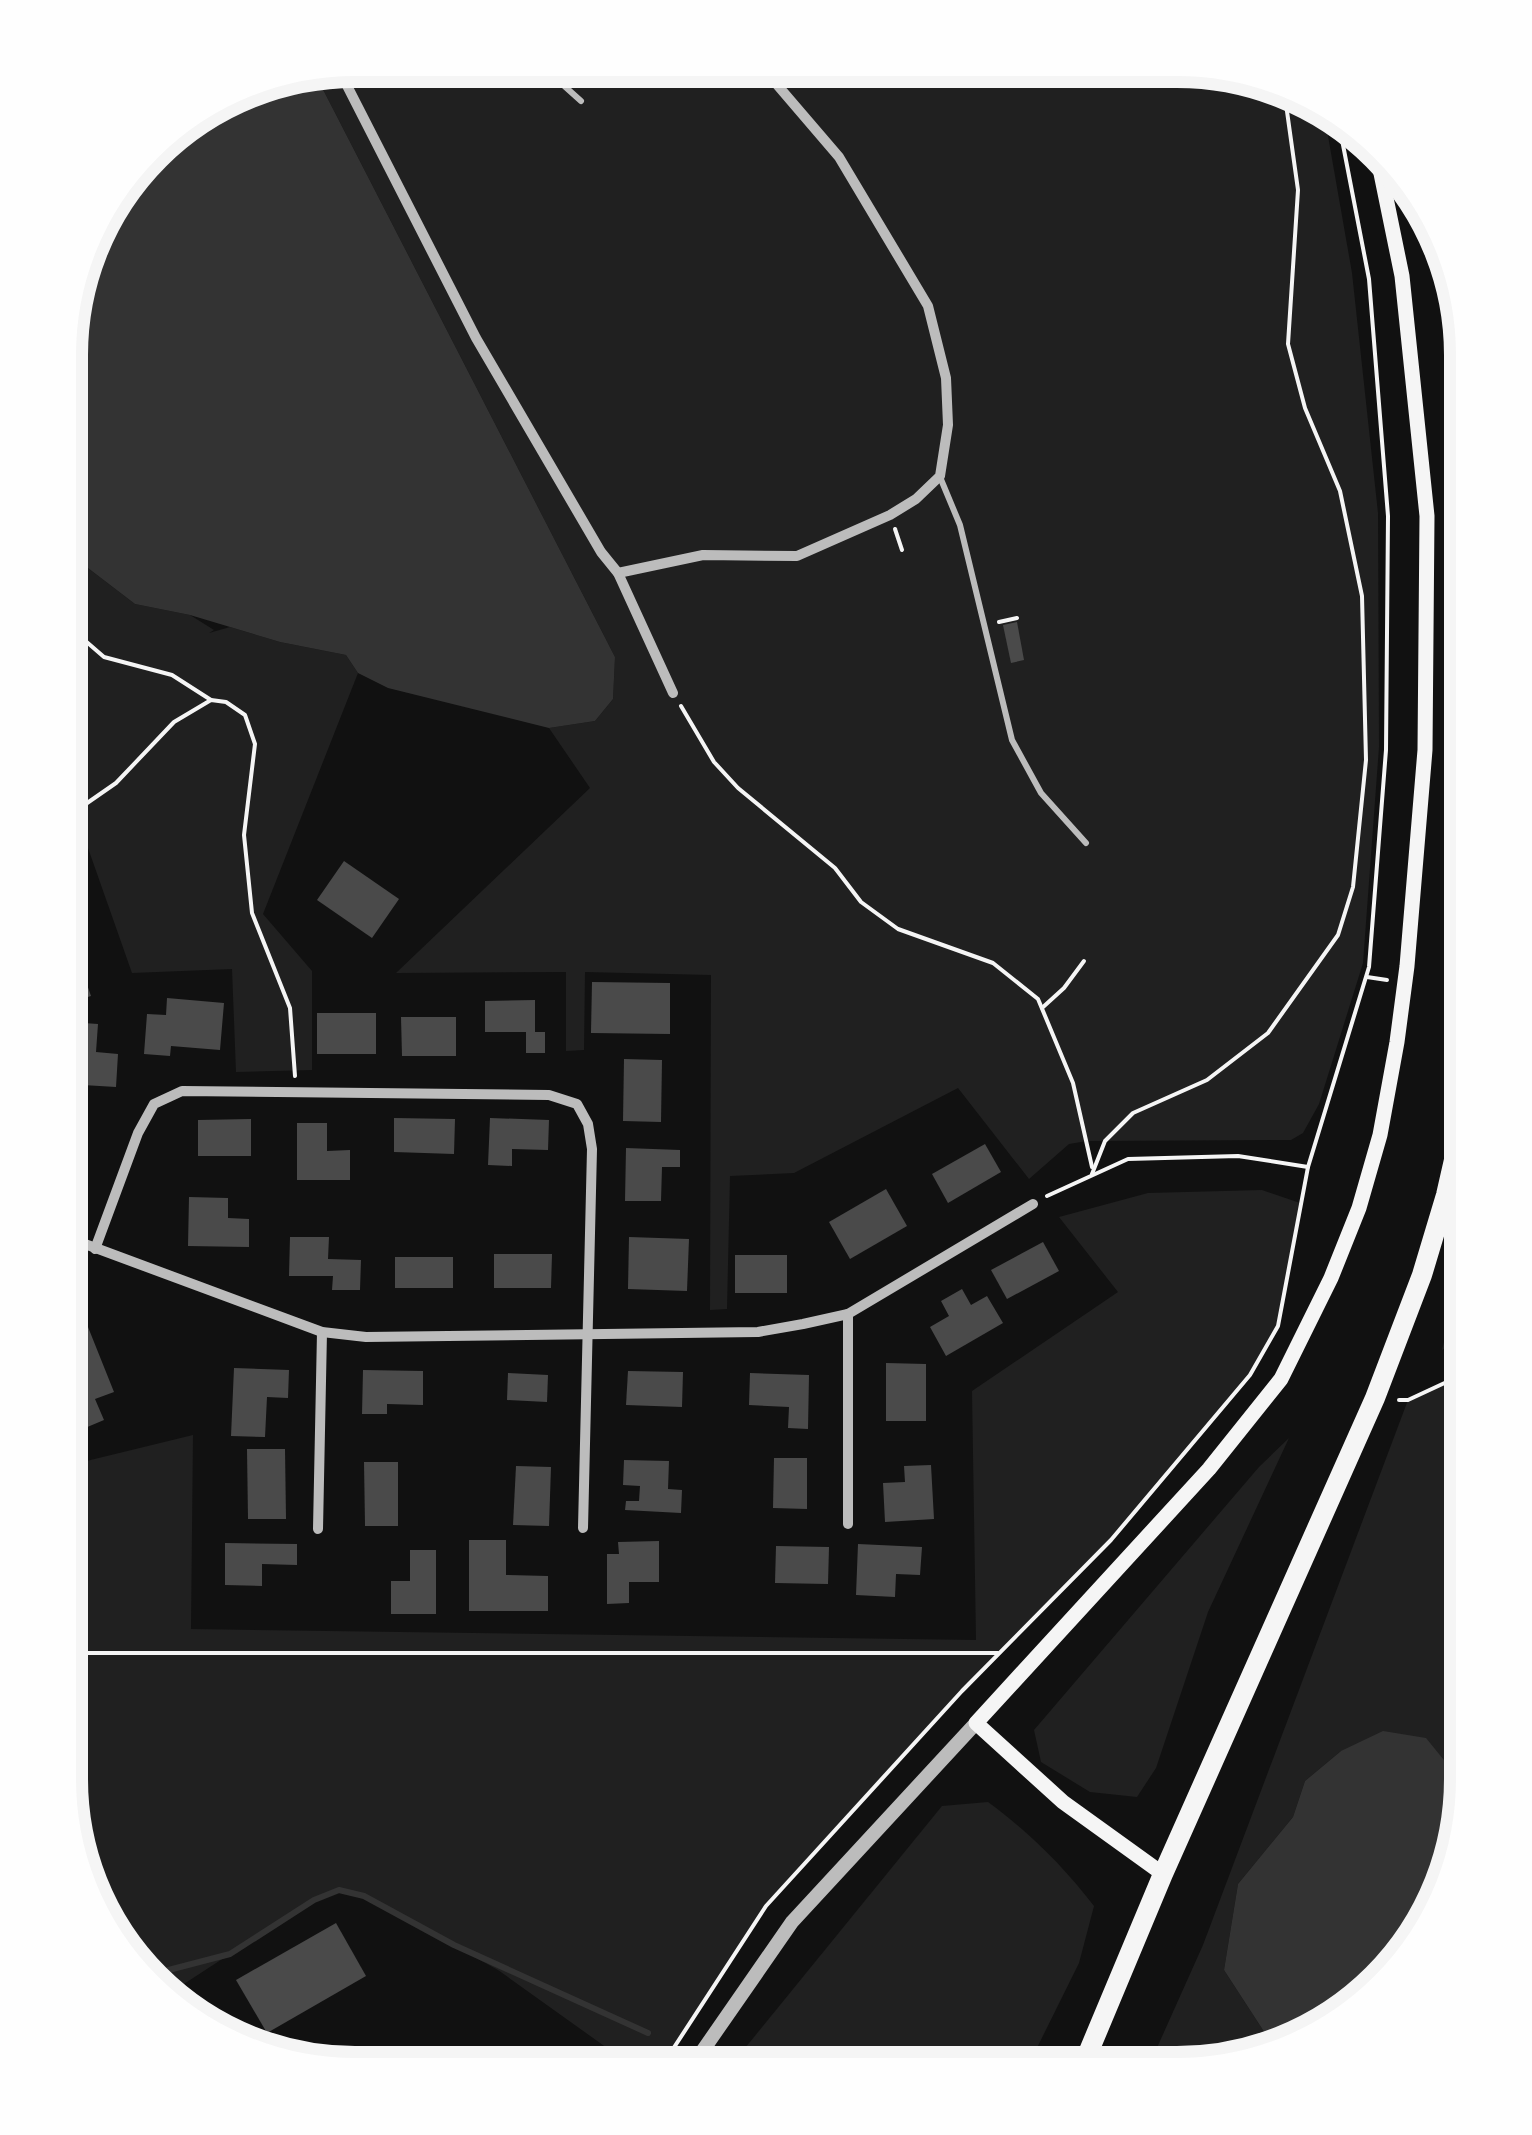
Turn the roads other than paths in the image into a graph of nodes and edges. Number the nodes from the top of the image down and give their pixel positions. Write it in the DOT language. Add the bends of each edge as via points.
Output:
graph roads {
  1 [pos="563,83"];
  2 [pos="776,83"];
  3 [pos="346,84"];
  4 [pos="581,100"];
  5 [pos="1381,175"];
  6 [pos="940,476"];
  7 [pos="618,573"];
  8 [pos="674,693"];
  9 [pos="1086,843"];
  10 [pos="1449,1181"];
  11 [pos="1033,1204"];
  12 [pos="83,1244"];
  13 [pos="95,1249"];
  14 [pos="848,1314"];
  15 [pos="322,1332"];
  16 [pos="589,1333"];
  17 [pos="848,1524"];
  18 [pos="583,1528"];
  19 [pos="318,1529"];
  20 [pos="976,1723"];
  21 [pos="1163,1874"];
  22 [pos="701,2052"];
  23 [pos="1089,2052"];
  1 -- 4 [label="lane"];
  2 -- 6 [label="street" via="839,157 928,306 946,378"];
  3 -- 7 [label="street" via="476,338"];
  5 -- 20 [label="main road" via="1402,276 1427,516 1425,750 1405,982 1380,1136 1331,1278 1281,1379"];
  6 -- 7 [label="street" via="890,516 797,556 703,555"];
  6 -- 9 [label="lane" via="960,525 1012,740 1041,793"];
  7 -- 8 [label="street"];
  10 -- 21 [label="highway" via="1375,1398"];
  11 -- 14 [label="street"];
  12 -- 13 [label="street"];
  13 -- 15 [label="street"];
  13 -- 16 [label="street" via="138,1133 154,1104 182,1091 549,1095 577,1104 588,1124"];
  14 -- 16 [label="street" via="758,1332"];
  14 -- 17 [label="street"];
  15 -- 16 [label="street"];
  15 -- 19 [label="street"];
  16 -- 18 [label="street"];
  20 -- 21 [label="main road" via="1064,1802"];
  20 -- 22 [label="street" via="792,1922"];
  21 -- 23 [label="highway"];
}
